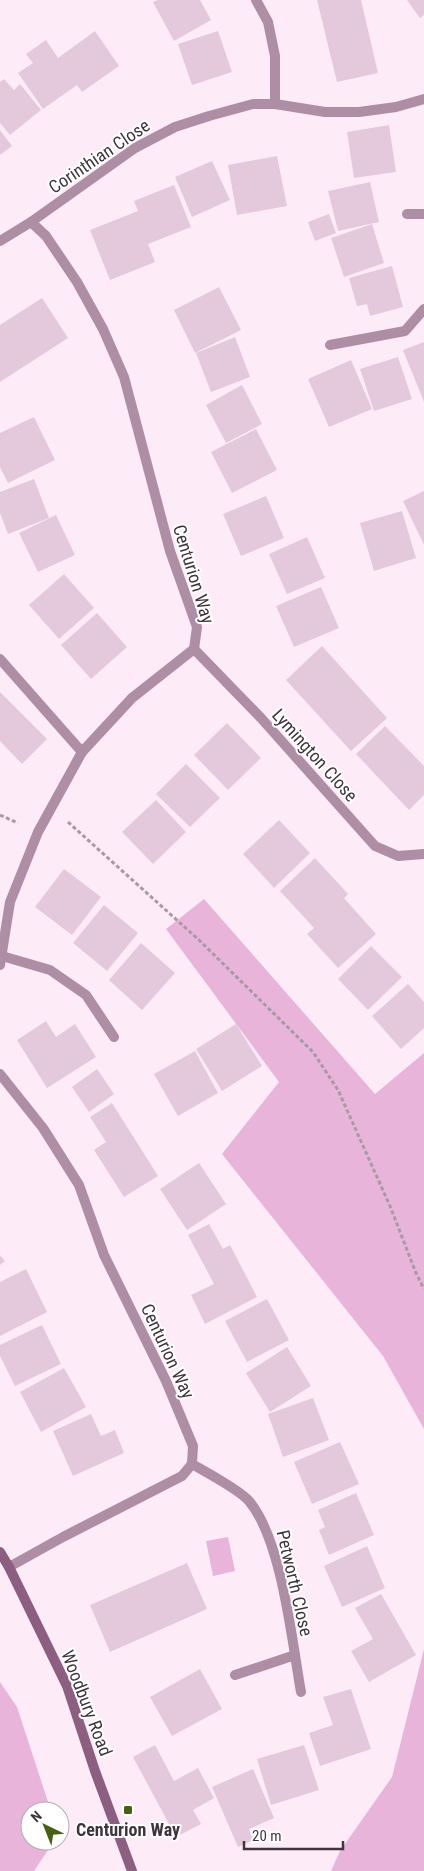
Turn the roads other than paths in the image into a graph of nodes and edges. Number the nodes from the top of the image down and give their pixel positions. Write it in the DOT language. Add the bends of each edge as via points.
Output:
graph roads {
  1 [pos="256,0"];
  2 [pos="424,99"];
  3 [pos="275,104"];
  4 [pos="407,214"];
  5 [pos="424,214"];
  6 [pos="31,222"];
  7 [pos="0,241"];
  8 [pos="424,309"];
  9 [pos="330,345"];
  10 [pos="194,649"];
  11 [pos="0,659"];
  12 [pos="82,752"];
  13 [pos="424,854"];
  14 [pos="1,960"];
  15 [pos="114,1037"];
  16 [pos="0,1074"];
  17 [pos="192,1464"];
  18 [pos="0,1552"];
  19 [pos="9,1567"];
  20 [pos="294,1655"];
  21 [pos="235,1675"];
  22 [pos="301,1692"];
  23 [pos="132,1871"];
  1 -- 3 [label="street" via="268,22 275,56"];
  2 -- 3 [label="street, Corinthian Close" via="359,112 325,112"];
  3 -- 6 [label="street, Corinthian Close" via="254,104 175,127 135,148"];
  4 -- 5 [label="street"];
  6 -- 7 [label="street"];
  6 -- 10 [label="street, Centurion Way" via="46,236 77,282 124,377 170,551 197,626"];
  8 -- 9 [label="street" via="405,331"];
  10 -- 12 [label="street, Centurion Way" via="132,698"];
  10 -- 13 [label="street, Lymington Close" via="261,718 375,846 398,856"];
  11 -- 12 [label="street"];
  12 -- 14 [label="street, Centurion Way" via="38,832 10,902"];
  14 -- 15 [label="street" via="50,970 86,995"];
  16 -- 17 [label="street, Centurion Way" via="43,1128 79,1185 104,1255 166,1381 193,1446"];
  17 -- 19 [label="street" via="182,1476"];
  17 -- 20 [label="street, Petworth Close" via="249,1500 266,1527 281,1582"];
  18 -- 19 [label="street, Woodbury Road"];
  19 -- 23 [label="street, Woodbury Road" via="67,1686"];
  20 -- 21 [label="street, Petworth Close"];
  20 -- 22 [label="street, Petworth Close"];
}
